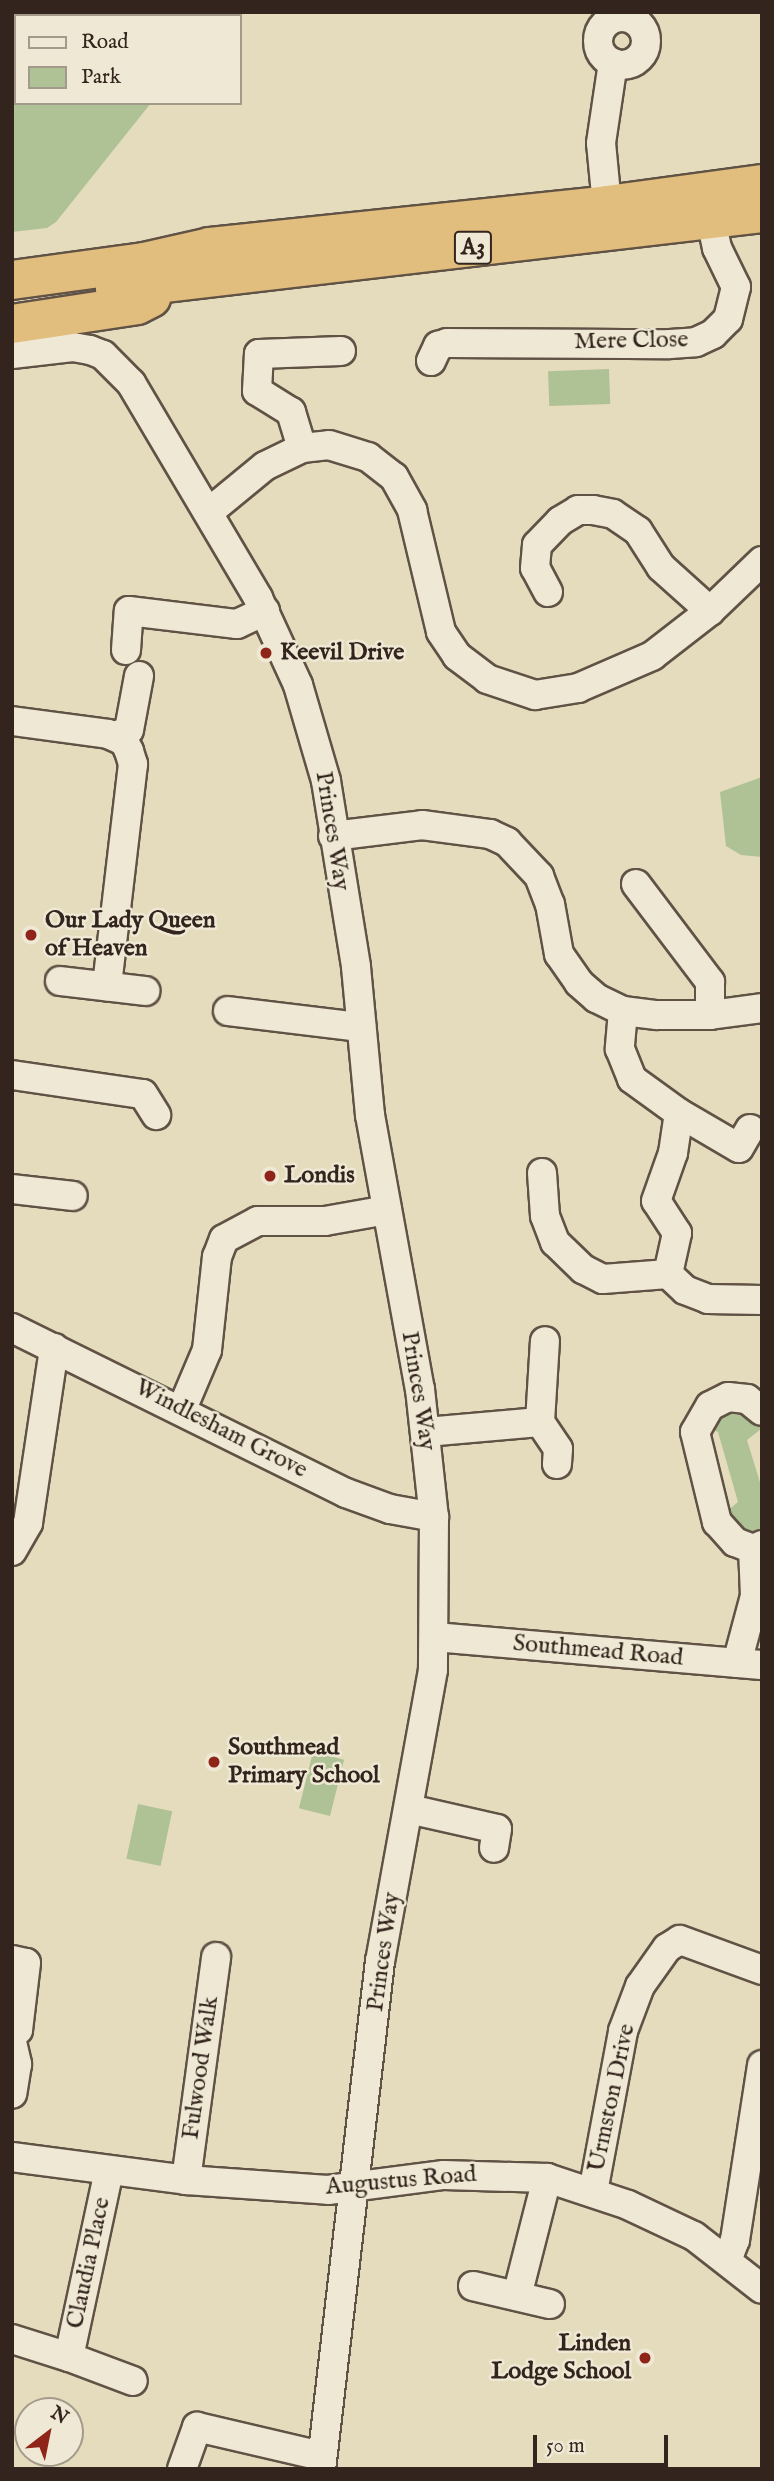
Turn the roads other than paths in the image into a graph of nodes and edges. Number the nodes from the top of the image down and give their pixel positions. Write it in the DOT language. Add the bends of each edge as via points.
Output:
graph roads {
  1 [pos="613,64"];
  2 [pos="762,184"];
  3 [pos="607,205"];
  4 [pos="762,213"];
  5 [pos="711,220"];
  6 [pos="210,247"];
  7 [pos="12,257"];
  8 [pos="12,280"];
  9 [pos="185,282"];
  10 [pos="12,302"];
  11 [pos="12,324"];
  12 [pos="341,351"];
  13 [pos="12,354"];
  14 [pos="431,360"];
  15 [pos="302,449"];
  16 [pos="209,512"];
  17 [pos="762,561"];
  18 [pos="548,592"];
  19 [pos="265,611"];
  20 [pos="710,611"];
  21 [pos="126,650"];
  22 [pos="138,676"];
  23 [pos="12,721"];
  24 [pos="116,736"];
  25 [pos="333,836"];
  26 [pos="636,884"];
  27 [pos="60,981"];
  28 [pos="107,986"];
  29 [pos="145,990"];
  30 [pos="762,1008"];
  31 [pos="228,1011"];
  32 [pos="623,1011"];
  33 [pos="710,1015"];
  34 [pos="361,1027"];
  35 [pos="12,1075"];
  36 [pos="679,1113"];
  37 [pos="156,1115"];
  38 [pos="750,1129"];
  39 [pos="542,1173"];
  40 [pos="12,1189"];
  41 [pos="74,1196"];
  42 [pos="387,1210"];
  43 [pos="668,1274"];
  44 [pos="762,1300"];
  45 [pos="12,1328"];
  46 [pos="545,1341"];
  47 [pos="54,1348"];
  48 [pos="182,1409"];
  49 [pos="762,1411"];
  50 [pos="540,1422"];
  51 [pos="426,1432"];
  52 [pos="557,1464"];
  53 [pos="434,1517"];
  54 [pos="757,1547"];
  55 [pos="12,1551"];
  56 [pos="434,1637"];
  57 [pos="749,1664"];
  58 [pos="409,1809"];
  59 [pos="494,1848"];
  60 [pos="216,1957"];
  61 [pos="12,1960"];
  62 [pos="762,1970"];
  63 [pos="12,2035"];
  64 [pos="12,2042"];
  65 [pos="762,2065"];
  66 [pos="12,2094"];
  67 [pos="12,2157"];
  68 [pos="109,2170"];
  69 [pos="547,2178"];
  70 [pos="186,2179"];
  71 [pos="353,2188"];
  72 [pos="593,2192"];
  73 [pos="728,2258"];
  74 [pos="473,2286"];
  75 [pos="762,2289"];
  76 [pos="517,2296"];
  77 [pos="550,2304"];
  78 [pos="12,2339"];
  79 [pos="69,2357"];
  80 [pos="133,2381"];
  81 [pos="322,2462"];
  82 [pos="182,2469"];
  1 -- 3 [label="street" via="601,143"];
  2 -- 3 [label="highway, A3"];
  3 -- 6 [label="highway, A3"];
  4 -- 5 [label="highway, A3"];
  5 -- 9 [label="highway, A3"];
  5 -- 14 [label="street, Mere Close" via="717,248 736,287 727,318 713,334 696,342 670,344 447,343 439,346"];
  6 -- 7 [label="highway, A3" via="168,241"];
  6 -- 8 [label="highway, A3" via="144,262"];
  9 -- 10 [label="highway, A3"];
  9 -- 11 [label="highway, A3" via="137,304"];
  12 -- 15 [label="street" via="259,354 257,391 291,412"];
  13 -- 16 [label="street, Princes Way" via="73,347 103,355 131,383"];
  15 -- 16 [label="street" via="265,466"];
  15 -- 20 [label="street" via="329,445 368,457 394,477 412,510 441,632 457,656 498,683 535,695 578,688 652,656"];
  16 -- 19 [label="street, Princes Way"];
  17 -- 20 [label="street"];
  18 -- 20 [label="street" via="535,568 537,545 559,521 578,510 593,510 613,514 638,531 661,567"];
  19 -- 21 [label="street" via="237,624 129,611"];
  19 -- 25 [label="street, Princes Way" via="312,726"];
  22 -- 24 [label="street" via="129,730"];
  23 -- 24 [label="street"];
  24 -- 28 [label="street" via="124,741 133,764"];
  25 -- 32 [label="street" via="422,825 467,829 507,842 539,876 550,904 559,954 579,983"];
  25 -- 34 [label="street, Princes Way"];
  26 -- 33 [label="street" via="710,982"];
  27 -- 28 [label="street"];
  28 -- 29 [label="street"];
  30 -- 33 [label="street"];
  31 -- 34 [label="street"];
  32 -- 33 [label="street"];
  32 -- 36 [label="street" via="622,1064 632,1079"];
  34 -- 42 [label="street, Princes Way"];
  35 -- 37 [label="street" via="144,1094"];
  36 -- 38 [label="street" via="739,1148"];
  36 -- 43 [label="street" via="673,1153 656,1201 677,1233"];
  39 -- 43 [label="street" via="545,1216 565,1256 603,1279"];
  40 -- 41 [label="street"];
  42 -- 48 [label="street" via="326,1221 258,1221 224,1239 216,1257 207,1350"];
  42 -- 51 [label="street, Princes Way"];
  43 -- 44 [label="street" via="685,1290 708,1299"];
  45 -- 47 [label="street, Windlesham Grove"];
  46 -- 50 [label="street"];
  47 -- 48 [label="street, Windlesham Grove"];
  47 -- 55 [label="street" via="28,1523"];
  48 -- 53 [label="street, Windlesham Grove" via="346,1493 390,1509"];
  49 -- 54 [label="street" via="747,1399 728,1397 710,1406 695,1432 717,1522 735,1542"];
  50 -- 51 [label="street"];
  50 -- 52 [label="street" via="558,1449"];
  51 -- 53 [label="street, Princes Way"];
  53 -- 56 [label="street, Princes Way"];
  54 -- 57 [label="street"];
  56 -- 57 [label="street, Southmead Road"];
  56 -- 58 [label="street, Princes Way" via="431,1682"];
  58 -- 59 [label="street" via="496,1829"];
  58 -- 71 [label="street, Princes Way" via="386,1922"];
  60 -- 70 [label="street, Fulwood Walk"];
  61 -- 63 [label="street" via="26,1963 18,2030"];
  62 -- 72 [label="street, Urmston Drive" via="680,1940 667,1948 640,1986 623,2031"];
  64 -- 66 [label="street" via="18,2064"];
  65 -- 73 [label="street" via="735,2240"];
  67 -- 68 [label="street, Augustus Road"];
  68 -- 70 [label="street, Augustus Road"];
  68 -- 79 [label="street, Claudia Place"];
  69 -- 71 [label="street, Augustus Road" via="444,2175"];
  69 -- 72 [label="street, Augustus Road"];
  69 -- 76 [label="street"];
  70 -- 71 [label="street, Augustus Road"];
  71 -- 81 [label="street, Princes Way"];
  72 -- 73 [label="street, Augustus Road" via="662,2220"];
  73 -- 75 [label="street, Augustus Road"];
  74 -- 76 [label="street"];
  76 -- 77 [label="street"];
  78 -- 79 [label="street, Claudia Place"];
  79 -- 80 [label="street, Claudia Place"];
  81 -- 82 [label="street" via="197,2427"];
}
